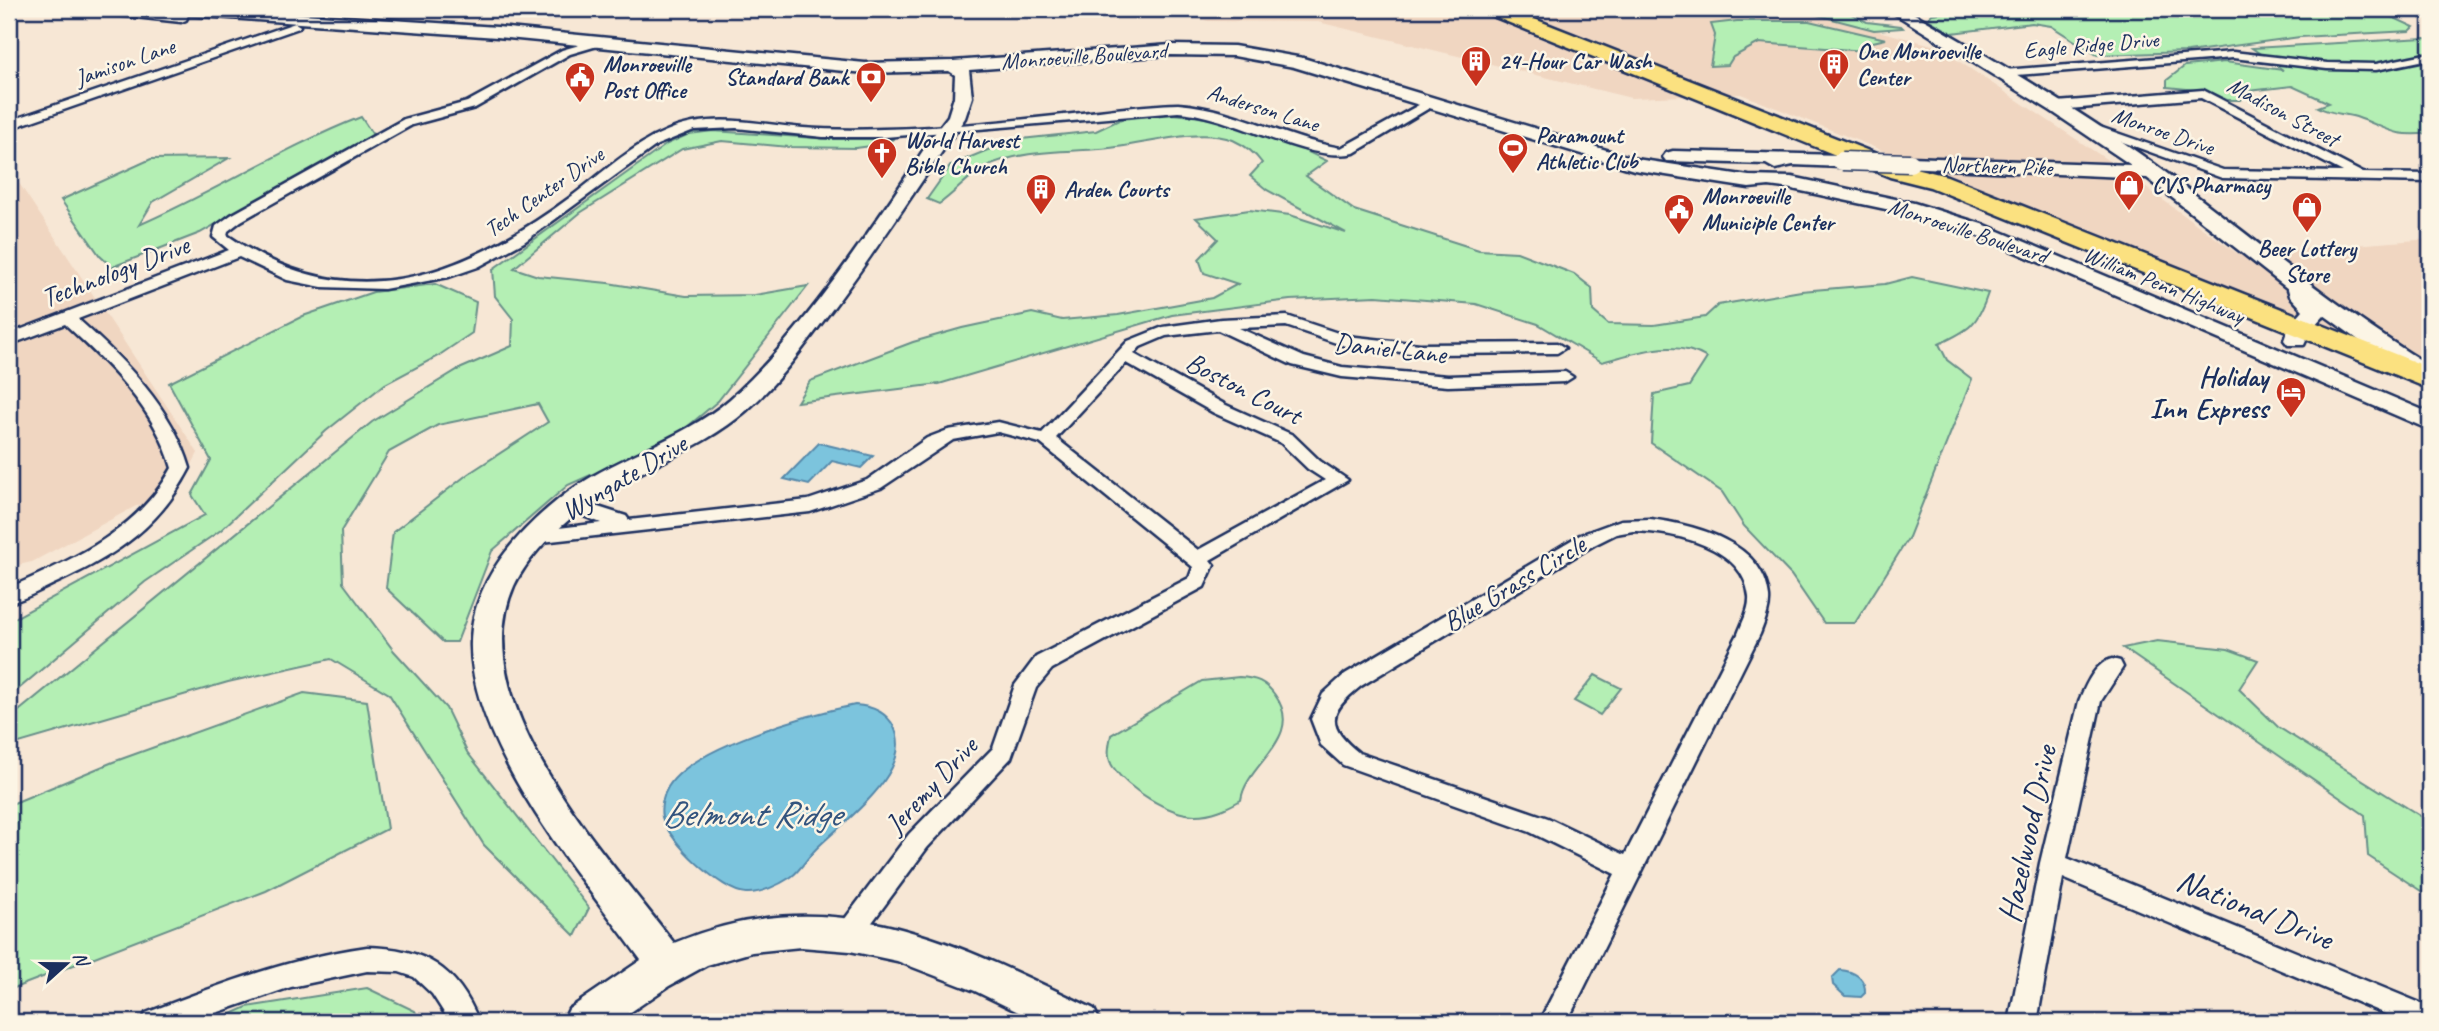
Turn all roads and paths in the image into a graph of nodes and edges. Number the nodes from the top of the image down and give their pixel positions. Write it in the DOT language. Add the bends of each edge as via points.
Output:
graph roads {
  1 [pos="107,9"];
  2 [pos="162,9"];
  3 [pos="335,9"];
  4 [pos="1492,9"];
  5 [pos="1902,9"];
  6 [pos="303,23"];
  7 [pos="543,38"];
  8 [pos="600,42"];
  9 [pos="2430,56"];
  10 [pos="2004,73"];
  11 [pos="518,79"];
  12 [pos="948,80"];
  13 [pos="1430,104"];
  14 [pos="2057,106"];
  15 [pos="9,125"];
  16 [pos="2089,128"];
  17 [pos="946,130"];
  18 [pos="1612,156"];
  19 [pos="1637,157"];
  20 [pos="1793,159"];
  21 [pos="1842,162"];
  22 [pos="1905,167"];
  23 [pos="2152,172"];
  24 [pos="2362,177"];
  25 [pos="2430,178"];
  26 [pos="1769,180"];
  27 [pos="241,251"];
  28 [pos="2273,267"];
  29 [pos="67,318"];
  30 [pos="1220,324"];
  31 [pos="2312,327"];
  32 [pos="9,340"];
  33 [pos="1557,348"];
  34 [pos="1124,355"];
  35 [pos="1565,377"];
  36 [pos="2430,377"];
  37 [pos="2430,396"];
  38 [pos="2430,422"];
  39 [pos="1046,439"];
  40 [pos="570,504"];
  41 [pos="644,523"];
  42 [pos="533,537"];
  43 [pos="1198,558"];
  44 [pos="9,596"];
  45 [pos="2112,667"];
  46 [pos="2053,863"];
  47 [pos="1630,869"];
  48 [pos="850,932"];
  49 [pos="669,967"];
  50 [pos="2430,1020"];
  51 [pos="156,1022"];
  52 [pos="466,1022"];
  53 [pos="583,1022"];
  54 [pos="1080,1022"];
  55 [pos="1553,1022"];
  56 [pos="2022,1022"];
  1 -- 6 [label="main road, Monroeville Boulevard"];
  2 -- 6 [label="main road, Monroeville Boulevard"];
  3 -- 6 [label="main road"];
  4 -- 22 [label="highway, William Penn Highway"];
  5 -- 10 [label="main road"];
  6 -- 7 [label="main road, Monroeville Boulevard" via="485,38"];
  6 -- 15 [label="street, Jamison Lane"];
  7 -- 8 [label="main road, Monroeville Boulevard"];
  7 -- 11 [label="street, Tech Center Drive" via="556,43 558,49"];
  8 -- 11 [label="street, Tech Center Drive" via="566,52"];
  8 -- 12 [label="main road, Monroeville Boulevard"];
  9 -- 10 [label="street, Eagle Ridge Drive" via="2368,68 2233,55"];
  10 -- 14 [label="main road"];
  11 -- 27 [label="street, Tech Center Drive" via="471,105 408,122 236,218 221,229 220,237"];
  12 -- 13 [label="main road, Monroeville Boulevard" via="1171,50 1234,51 1297,62"];
  12 -- 17 [label="main road" via="942,116"];
  12 -- 17 [label="main road, Wyngate Drive" via="963,73 963,106"];
  13 -- 17 [label="street, Anderson Lane" via="1340,152 1236,118 1192,109 1162,108"];
  13 -- 18 [label="main road, Monroeville Boulevard"];
  14 -- 16 [label="main road"];
  14 -- 24 [label="street, Madison Street" via="2203,94"];
  16 -- 23 [label="main road"];
  16 -- 24 [label="street, Monroe Drive" via="2222,174"];
  17 -- 27 [label="street, Tech Center Drive" via="824,133 720,123 687,127 652,142 499,251 460,268 407,280 356,285 313,281 266,267"];
  17 -- 40 [label="main road, Wyngate Drive" via="853,268 789,351 743,400 698,433"];
  18 -- 19 [label="main road, Monroeville Boulevard"];
  18 -- 26 [label="main road, Monroeville Boulevard" via="1672,171 1749,182"];
  19 -- 20 [label="main road, Northern Pike"];
  19 -- 26 [label="main road, Monroeville Boulevard" via="1755,173"];
  20 -- 21 [label="main road, Northern Pike"];
  20 -- 26 [label="main road" via="1768,169"];
  21 -- 22 [label="main road, Northern Pike, bridge"];
  21 -- 26 [label="main road, Northern Pike" via="1792,166"];
  22 -- 23 [label="main road, Northern Pike"];
  22 -- 31 [label="highway, William Penn Highway"];
  23 -- 28 [label="main road"];
  24 -- 25 [label="street, Monroe Drive"];
  26 -- 38 [label="main road, Monroeville Boulevard" via="1914,209 1978,229"];
  27 -- 29 [label="street, Technology Drive"];
  28 -- 31 [label="main road"];
  28 -- 31 [label="main road" via="2315,307"];
  29 -- 32 [label="street, Technology Drive"];
  29 -- 44 [label="street" via="117,362 167,432 181,468 164,499 141,523 108,546"];
  30 -- 33 [label="street, Daniel Lane" via="1287,321 1345,341 1420,349"];
  30 -- 34 [label="street, Daniel Lane" via="1151,336"];
  30 -- 35 [label="street, Daniel Lane" via="1298,361 1342,372 1448,381"];
  31 -- 36 [label="highway, William Penn Highway"];
  31 -- 37 [label="highway, William Penn Highway"];
  34 -- 39 [label="street, Daniel Lane"];
  34 -- 43 [label="street, Boston Court" via="1211,405 1287,439 1314,465 1339,480"];
  39 -- 41 [label="street" via="998,427 964,431 933,442 874,484 827,501 772,513"];
  39 -- 43 [label="street"];
  40 -- 41 [label="street" via="605,518"];
  40 -- 42 [label="main road, Wyngate Drive"];
  41 -- 42 [label="street"];
  42 -- 49 [label="main road, Wyngate Drive" via="508,569 488,616 492,690 513,746 540,792"];
  43 -- 48 [label="street, Jeremy Drive" via="1204,570 1197,582 1065,650 1037,671 1026,685 1003,751 918,841"];
  45 -- 46 [label="street, Hazelwood Drive" via="2098,682 2090,701"];
  46 -- 50 [label="street, National Drive"];
  46 -- 56 [label="street, Hazelwood Drive"];
  47 -- 47 [label="street, Blue Grass Circle" via="1539,825 1351,759 1332,743 1322,723 1327,700 1353,680 1602,532 1632,525 1663,526 1698,535 1728,550 1756,585 1758,609"];
  47 -- 55 [label="street, Blue Grass Circle"];
  48 -- 49 [label="main road" via="810,929 747,937 699,951"];
  48 -- 54 [label="main road" via="925,951"];
  49 -- 53 [label="main road"];
  51 -- 52 [label="street" via="295,974 370,958 422,967"];
}
